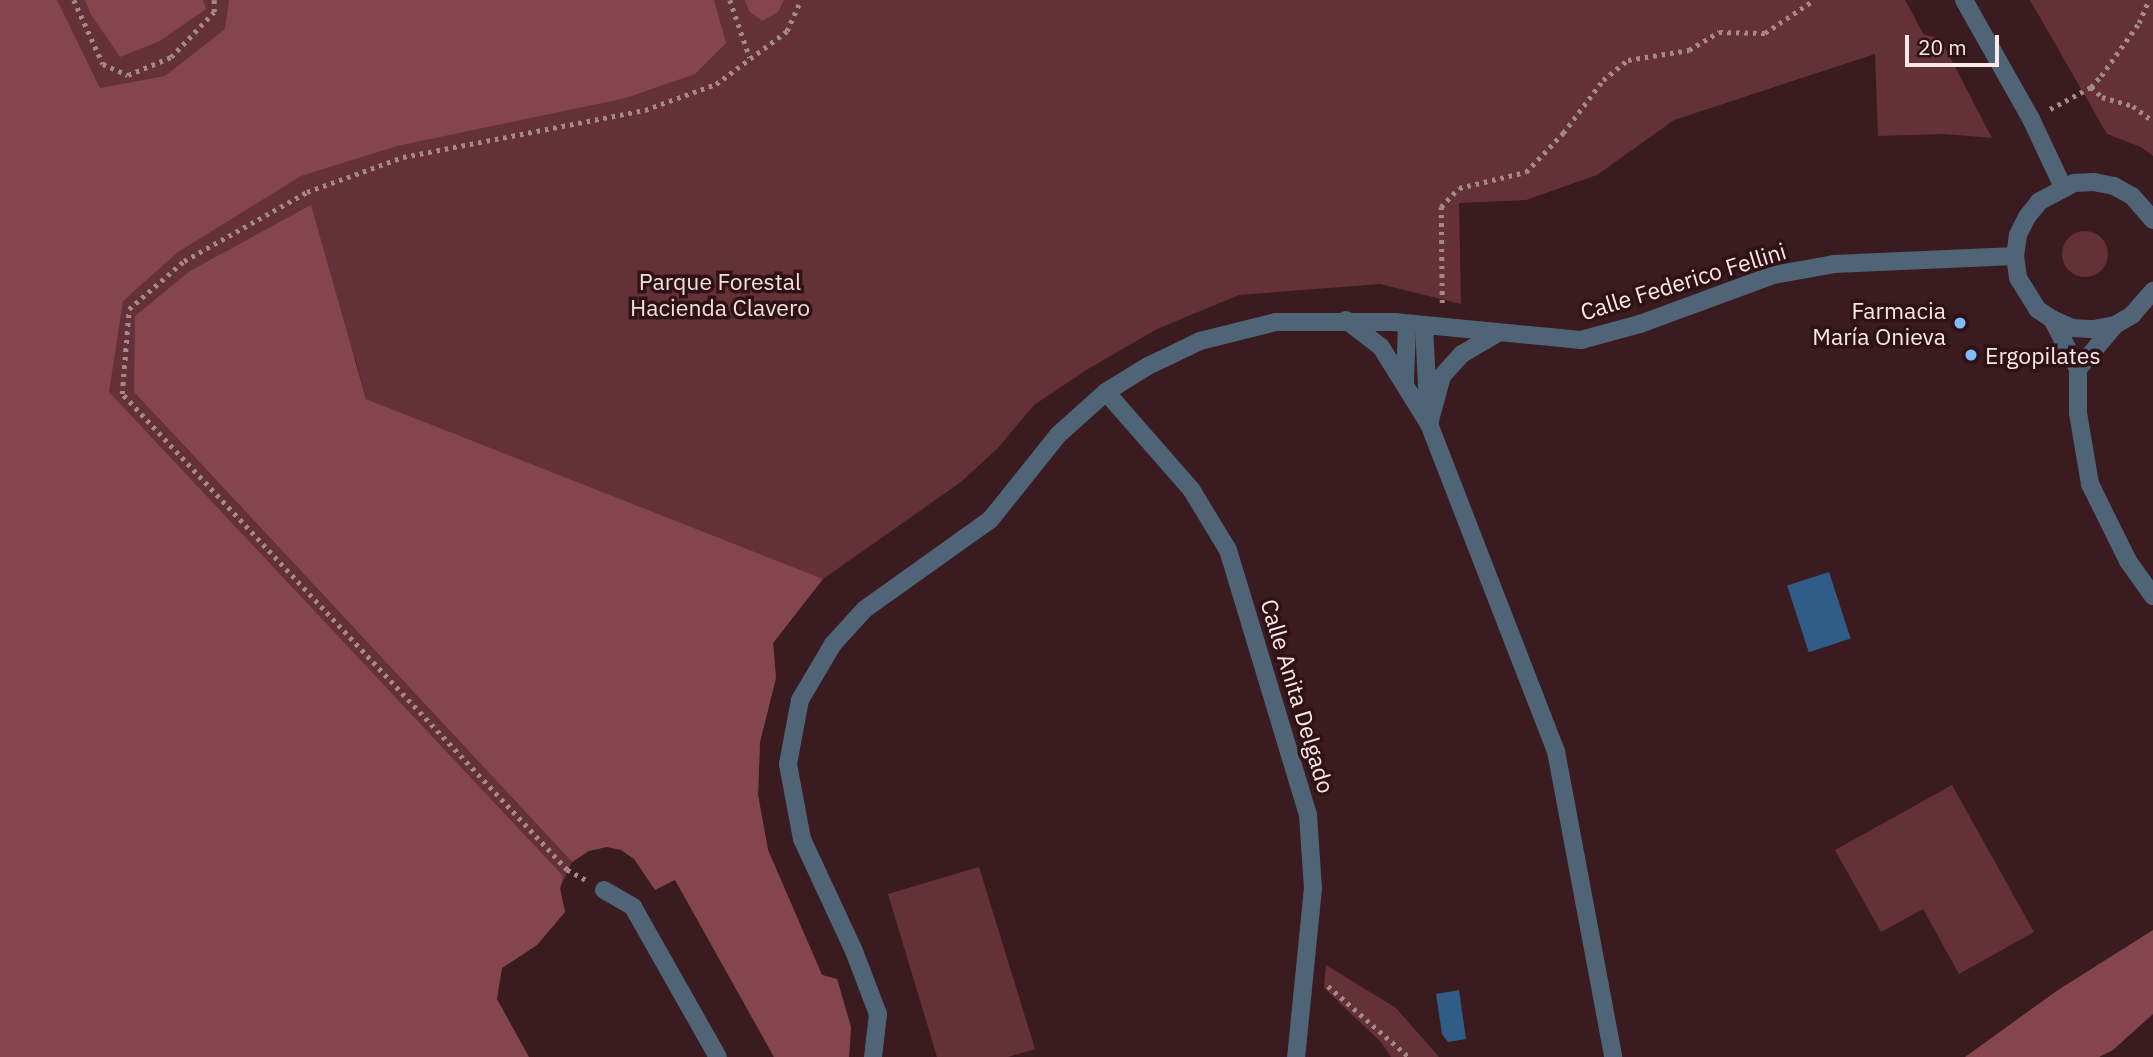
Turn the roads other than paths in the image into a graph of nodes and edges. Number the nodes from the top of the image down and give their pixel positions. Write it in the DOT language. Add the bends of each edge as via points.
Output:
graph roads {
  1 [pos="1964,0"];
  2 [pos="2063,187"];
  3 [pos="2151,214"];
  4 [pos="2015,256"];
  5 [pos="2153,291"];
  6 [pos="1346,320"];
  7 [pos="2052,320"];
  8 [pos="2115,324"];
  9 [pos="1415,325"];
  10 [pos="1499,333"];
  11 [pos="2078,369"];
  12 [pos="1405,382"];
  13 [pos="1106,392"];
  14 [pos="1429,424"];
  15 [pos="2153,596"];
  16 [pos="604,890"];
  17 [pos="718,1057"];
  18 [pos="873,1057"];
  19 [pos="1296,1057"];
  20 [pos="1613,1057"];
  1 -- 2 [label="street" via="2031,119"];
  2 -- 3 [label="street" via="2094,182 2114,186"];
  2 -- 4 [label="street" via="2039,202 2027,217"];
  4 -- 7 [label="street" via="2026,295"];
  4 -- 10 [label="street, Calle Federico Fellini" via="1833,264 1773,275 1640,324 1581,340"];
  5 -- 8 [label="street" via="2132,315"];
  6 -- 9 [label="street, Calle Federico Fellini"];
  6 -- 12 [label="street" via="1381,347"];
  6 -- 13 [label="street, Calle Federico Fellini" via="1276,322 1200,341"];
  7 -- 8 [label="street" via="2072,328"];
  7 -- 11 [label="street"];
  8 -- 11 [label="street"];
  9 -- 10 [label="street, Calle Federico Fellini"];
  9 -- 12 [label="street"];
  9 -- 14 [label="street"];
  10 -- 14 [label="street" via="1462,354 1442,376"];
  11 -- 15 [label="street" via="2078,413 2090,484 2128,561"];
  12 -- 14 [label="street"];
  13 -- 18 [label="street, Calle Federico Fellini" via="1058,435 990,520 865,609 833,644 800,700 788,764 802,839 878,1014"];
  13 -- 19 [label="street, Calle Anita Delgado" via="1191,489 1228,550 1308,815 1313,888"];
  14 -- 20 [label="street" via="1556,751"];
  16 -- 17 [label="street" via="633,906"];
}
